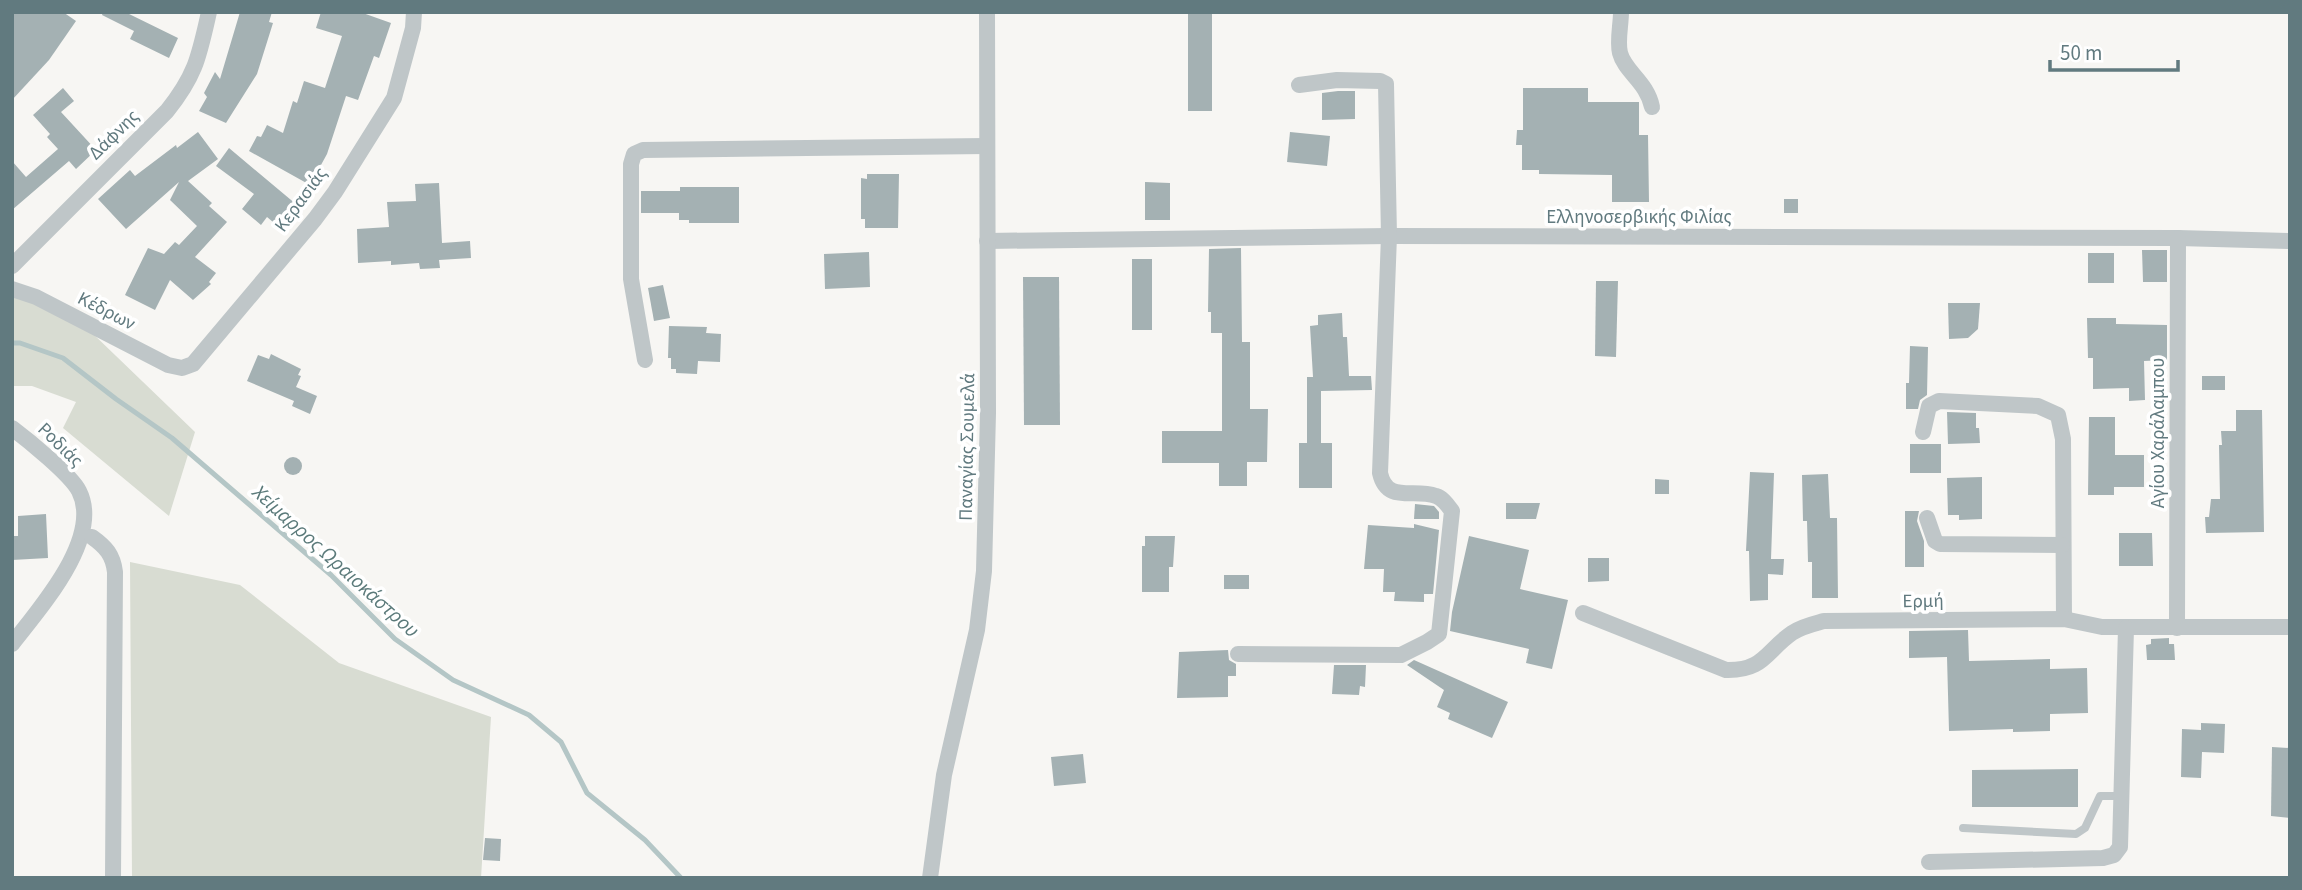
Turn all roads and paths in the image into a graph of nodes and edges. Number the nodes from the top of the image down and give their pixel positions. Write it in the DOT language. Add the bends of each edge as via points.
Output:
graph roads {
  1 [pos="209,12"];
  2 [pos="988,12"];
  3 [pos="1621,12"];
  4 [pos="414,20"];
  5 [pos="1299,85"];
  6 [pos="1652,107"];
  7 [pos="987,146"];
  8 [pos="1389,236"];
  9 [pos="2178,238"];
  10 [pos="988,241"];
  11 [pos="2290,241"];
  12 [pos="12,266"];
  13 [pos="12,289"];
  14 [pos="645,360"];
  15 [pos="182,368"];
  16 [pos="12,428"];
  17 [pos="1923,432"];
  18 [pos="1927,518"];
  19 [pos="92,537"];
  20 [pos="2062,545"];
  21 [pos="1583,613"];
  22 [pos="2064,619"];
  23 [pos="2290,627"];
  24 [pos="2126,628"];
  25 [pos="2177,628"];
  26 [pos="12,644"];
  27 [pos="1238,654"];
  28 [pos="2122,796"];
  29 [pos="1963,828"];
  30 [pos="1929,862"];
  31 [pos="113,878"];
  32 [pos="930,878"];
  1 -- 12 [label="street, Δάφνης" via="186,88"];
  2 -- 7 [label="street, Παναγίας Σουμελά"];
  3 -- 6 [label="street" via="1619,52 1649,93"];
  4 -- 15 [label="street, Κερασιάς" via="394,97 335,192 193,364"];
  5 -- 8 [label="street" via="1337,80 1386,84"];
  7 -- 10 [label="street, Παναγίας Σουμελά"];
  7 -- 14 [label="street" via="643,150 634,154 631,279"];
  8 -- 9 [label="street, Ελληνοσερβικής Φιλίας"];
  8 -- 10 [label="street, Ελληνοσερβικής Φιλίας"];
  8 -- 27 [label="street" via="1380,473 1382,485 1390,491 1437,496 1452,511 1438,634 1401,654"];
  9 -- 11 [label="street, Ελληνοσερβικής Φιλίας"];
  9 -- 25 [label="street, Αγίου Χαράλαμπου"];
  10 -- 32 [label="street, Παναγίας Σουμελά" via="982,593 944,775"];
  13 -- 15 [label="street, Κέδρων"];
  16 -- 26 [label="street, Ροδιάς" via="79,491 83,518 79,546 52,592"];
  17 -- 20 [label="street" via="1928,406 1939,401 2038,406 2057,415 2063,439"];
  18 -- 20 [label="street" via="1940,544"];
  19 -- 31 [label="street" via="106,547 116,572"];
  20 -- 22 [label="street"];
  21 -- 22 [label="street, Ερμή" via="1726,670 1742,671 1755,666 1792,633 1824,621"];
  22 -- 24 [label="street, Ερμή"];
  23 -- 25 [label="street, Ερμή"];
  24 -- 25 [label="street, Ερμή"];
  24 -- 28 [label="street"];
  28 -- 29 [label="lane" via="2100,796 2085,828 2076,834"];
  28 -- 30 [label="street" via="2120,847 2114,855"];
}
